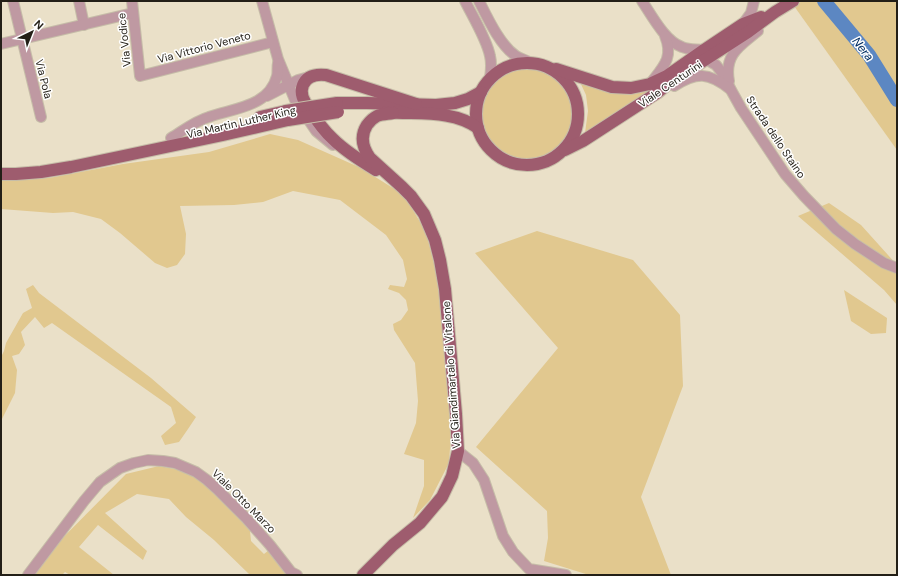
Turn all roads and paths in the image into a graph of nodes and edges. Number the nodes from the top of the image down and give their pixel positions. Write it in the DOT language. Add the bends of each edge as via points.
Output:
graph roads {
  1 [pos="13,1"];
  2 [pos="79,1"];
  3 [pos="132,1"];
  4 [pos="262,1"];
  5 [pos="465,1"];
  6 [pos="479,1"];
  7 [pos="642,1"];
  8 [pos="754,1"];
  9 [pos="793,1"];
  10 [pos="776,12"];
  11 [pos="133,13"];
  12 [pos="743,24"];
  13 [pos="84,25"];
  14 [pos="665,34"];
  15 [pos="22,39"];
  16 [pos="273,42"];
  17 [pos="1,44"];
  18 [pos="705,54"];
  19 [pos="278,59"];
  20 [pos="531,62"];
  21 [pos="549,67"];
  22 [pos="140,76"];
  23 [pos="309,77"];
  24 [pos="490,78"];
  25 [pos="288,85"];
  26 [pos="654,88"];
  27 [pos="731,90"];
  28 [pos="481,92"];
  29 [pos="261,100"];
  30 [pos="416,104"];
  31 [pos="338,107"];
  32 [pos="393,113"];
  33 [pos="287,115"];
  34 [pos="41,117"];
  35 [pos="478,128"];
  36 [pos="171,138"];
  37 [pos="563,152"];
  38 [pos="360,160"];
  39 [pos="1,166"];
  40 [pos="1,174"];
  41 [pos="424,214"];
  42 [pos="897,268"];
  43 [pos="458,451"];
  44 [pos="293,574"];
  45 [pos="28,575"];
  46 [pos="363,575"];
  47 [pos="566,575"];
  1 -- 15 [label="street, Via Pola"];
  2 -- 13 [label="street"];
  3 -- 11 [label="street, Via Vodice"];
  4 -- 16 [label="street"];
  5 -- 24 [label="street" via="491,56"];
  6 -- 20 [label="street" via="506,46 516,56"];
  7 -- 14 [label="street"];
  8 -- 12 [label="street" via="751,13"];
  9 -- 10 [label="main road, Viale Centurini"];
  10 -- 12 [label="main road, Viale Centurini"];
  10 -- 18 [label="main road, Viale Centurini" via="748,32"];
  10 -- 27 [label="street, Strada dello Staino" via="764,27 733,53 728,72"];
  11 -- 13 [label="street"];
  11 -- 22 [label="street, Via Vodice"];
  12 -- 18 [label="main road, Viale Centurini"];
  13 -- 15 [label="street"];
  14 -- 18 [label="street" via="681,47"];
  14 -- 26 [label="street" via="669,52"];
  15 -- 17 [label="street"];
  15 -- 34 [label="street, Via Pola"];
  16 -- 19 [label="street"];
  16 -- 22 [label="street, Via Vittorio Veneto"];
  18 -- 26 [label="main road, Viale Centurini" via="690,60"];
  18 -- 26 [label="main road, Viale Centurini" via="669,83"];
  18 -- 27 [label="street, Strada dello Staino" via="724,74"];
  19 -- 25 [label="street"];
  19 -- 29 [label="street" via="277,76 271,89"];
  20 -- 21 [label="main road"];
  20 -- 24 [label="main road" via="502,69"];
  21 -- 26 [label="main road, Viale Centurini" via="612,87"];
  21 -- 37 [label="main road" via="563,76 573,90 578,106 578,122 573,138"];
  23 -- 25 [label="street"];
  23 -- 30 [label="main road" via="317,74 326,75"];
  23 -- 38 [label="main road" via="301,90 303,100 333,140"];
  24 -- 28 [label="main road"];
  25 -- 29 [label="street"];
  25 -- 38 [label="street" via="316,131 343,152"];
  26 -- 27 [label="street, Strada dello Staino" via="671,88 685,79 698,76 710,77"];
  26 -- 37 [label="main road, Viale Centurini" via="583,141"];
  27 -- 42 [label="street, Strada dello Staino" via="784,174 804,196 836,229 855,244"];
  28 -- 30 [label="main road, Via Martin Luther King" via="455,103"];
  28 -- 35 [label="main road" via="477,104"];
  29 -- 36 [label="street" via="208,117"];
  30 -- 31 [label="main road, Via Martin Luther King" via="367,102"];
  31 -- 32 [label="main road, Via Martin Luther King"];
  31 -- 33 [label="main road, Via Martin Luther King, bridge" via="311,107"];
  32 -- 35 [label="main road, Via Martin Luther King" via="438,114 457,118"];
  32 -- 41 [label="main road" via="377,116 369,122 362,136 363,145 370,158 411,196"];
  33 -- 36 [label="main road, Via Martin Luther King"];
  33 -- 40 [label="main road, Via Martin Luther King" via="223,134 71,167"];
  35 -- 37 [label="main road" via="483,141 492,152 504,160 517,164 532,165 546,162"];
  36 -- 39 [label="main road, Via Martin Luther King" via="70,159"];
  38 -- 41 [label="main road" via="379,172"];
  41 -- 43 [label="main road, Via Giandimartalo di Vitalone" via="435,240 445,289"];
  43 -- 46 [label="main road, Via Giandimartalo di Vitalone" via="452,476 442,497 420,523"];
  43 -- 47 [label="street" via="473,463 484,480 504,536 513,552 529,569"];
  44 -- 45 [label="street, Viale Otto Marzo" via="252,524 207,480 175,463 148,460 120,468 100,482"];
}
